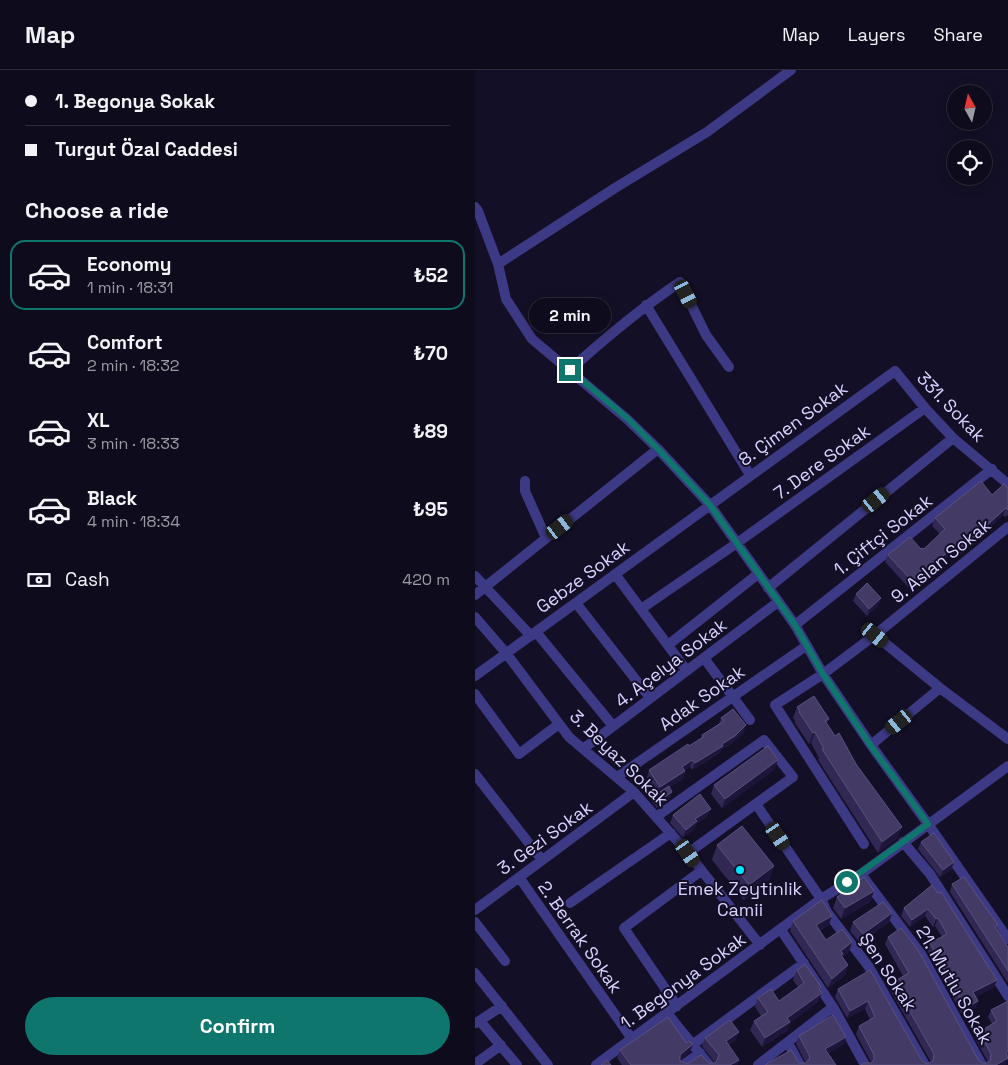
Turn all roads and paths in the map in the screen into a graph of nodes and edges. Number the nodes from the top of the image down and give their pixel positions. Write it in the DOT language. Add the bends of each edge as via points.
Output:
graph roads {
  1 [pos="791,70"];
  2 [pos="475,207"];
  3 [pos="498,264"];
  4 [pos="646,305"];
  5 [pos="729,368"];
  6 [pos="570,370"];
  7 [pos="895,372"];
  8 [pos="925,408"];
  9 [pos="953,438"];
  10 [pos="659,450"];
  11 [pos="992,469"];
  12 [pos="750,475"];
  13 [pos="525,481"];
  14 [pos="1008,484"];
  15 [pos="710,505"];
  16 [pos="1008,528"];
  17 [pos="546,538"];
  18 [pos="737,543"];
  19 [pos="615,574"];
  20 [pos="759,574"];
  21 [pos="475,576"];
  22 [pos="485,587"];
  23 [pos="769,588"];
  24 [pos="475,595"];
  25 [pos="576,602"];
  26 [pos="778,602"];
  27 [pos="641,609"];
  28 [pos="475,618"];
  29 [pos="795,625"];
  30 [pos="533,634"];
  31 [pos="875,635"];
  32 [pos="668,645"];
  33 [pos="807,646"];
  34 [pos="506,653"];
  35 [pos="704,658"];
  36 [pos="687,671"];
  37 [pos="823,674"];
  38 [pos="475,676"];
  39 [pos="941,688"];
  40 [pos="475,694"];
  41 [pos="733,697"];
  42 [pos="650,698"];
  43 [pos="750,720"];
  44 [pos="559,724"];
  45 [pos="613,726"];
  46 [pos="1008,739"];
  47 [pos="871,746"];
  48 [pos="583,749"];
  49 [pos="1008,766"];
  50 [pos="475,774"];
  51 [pos="617,777"];
  52 [pos="634,792"];
  53 [pos="756,804"];
  54 [pos="656,817"];
  55 [pos="928,824"];
  56 [pos="671,833"];
  57 [pos="903,842"];
  58 [pos="864,844"];
  59 [pos="688,853"];
  60 [pos="542,860"];
  61 [pos="701,871"];
  62 [pos="861,874"];
  63 [pos="519,877"];
  64 [pos="821,900"];
  65 [pos="570,903"];
  66 [pos="475,910"];
  67 [pos="475,922"];
  68 [pos="781,930"];
  69 [pos="1008,939"];
  70 [pos="760,945"];
  71 [pos="505,961"];
  72 [pos="804,963"];
  73 [pos="475,973"];
  74 [pos="1008,996"];
  75 [pos="502,1006"];
  76 [pos="677,1006"];
  77 [pos="833,1007"];
  78 [pos="667,1014"];
  79 [pos="477,1022"];
  80 [pos="632,1039"];
  81 [pos="788,1043"];
  82 [pos="501,1045"];
  83 [pos="692,1045"];
  84 [pos="700,1053"];
  85 [pos="475,1064"];
  86 [pos="517,1065"];
  87 [pos="549,1065"];
  88 [pos="597,1065"];
  89 [pos="683,1065"];
  90 [pos="709,1065"];
  91 [pos="758,1065"];
  92 [pos="800,1065"];
  93 [pos="865,1065"];
  94 [pos="925,1065"];
  95 [pos="982,1065"];
  1 -- 3 [label="street" via="707,132"];
  2 -- 3 [label="street"];
  3 -- 6 [label="street" via="506,299 518,320 532,339"];
  4 -- 5 [label="street" via="680,282 706,334"];
  4 -- 6 [label="street"];
  4 -- 12 [label="street"];
  6 -- 10 [label="street"];
  7 -- 8 [label="street, 331. Sokak"];
  7 -- 12 [label="street, 8. Çimen Sokak"];
  8 -- 9 [label="street, 331. Sokak"];
  8 -- 18 [label="street, 7. Dere Sokak"];
  9 -- 11 [label="street, 331. Sokak"];
  9 -- 23 [label="street"];
  10 -- 15 [label="street"];
  10 -- 17 [label="street"];
  11 -- 14 [label="street, 331. Sokak"];
  11 -- 29 [label="street, 1. Çiftçi Sokak"];
  12 -- 15 [label="street, 8. Çimen Sokak"];
  13 -- 17 [label="street" via="525,491"];
  15 -- 18 [label="street"];
  15 -- 19 [label="street, Gebze Sokak"];
  16 -- 31 [label="street, 9. Aslan Sokak"];
  17 -- 22 [label="street"];
  18 -- 20 [label="street"];
  18 -- 27 [label="street, 7. Dere Sokak"];
  19 -- 25 [label="street, Gebze Sokak"];
  19 -- 27 [label="street"];
  20 -- 23 [label="street"];
  20 -- 32 [label="street"];
  21 -- 22 [label="street"];
  22 -- 24 [label="street"];
  22 -- 30 [label="street"];
  23 -- 26 [label="street"];
  25 -- 30 [label="street, Gebze Sokak"];
  25 -- 42 [label="street"];
  26 -- 29 [label="street"];
  26 -- 35 [label="street, 4. Açelya Sokak"];
  27 -- 32 [label="street"];
  28 -- 34 [label="street, 3. Beyaz Sokak"];
  29 -- 33 [label="street"];
  30 -- 34 [label="street, Gebze Sokak"];
  30 -- 45 [label="street"];
  31 -- 37 [label="street, 9. Aslan Sokak"];
  31 -- 39 [label="street"];
  32 -- 36 [label="street"];
  33 -- 37 [label="street"];
  33 -- 41 [label="street, Adak Sokak"];
  34 -- 38 [label="street, Gebze Sokak"];
  34 -- 44 [label="street, 3. Beyaz Sokak"];
  35 -- 36 [label="street, 4. Açelya Sokak"];
  35 -- 41 [label="street"];
  36 -- 42 [label="street, 4. Açelya Sokak"];
  37 -- 47 [label="street"];
  37 -- 58 [label="street, 9. Aslan Sokak" via="775,705"];
  39 -- 46 [label="street"];
  39 -- 47 [label="street"];
  40 -- 44 [label="street" via="519,754"];
  41 -- 43 [label="street"];
  41 -- 51 [label="street, Adak Sokak"];
  42 -- 45 [label="street, 4. Açelya Sokak"];
  44 -- 48 [label="street, 3. Beyaz Sokak"];
  45 -- 48 [label="street, 4. Açelya Sokak"];
  47 -- 55 [label="street"];
  48 -- 51 [label="street, 3. Beyaz Sokak"];
  49 -- 55 [label="street, 1. Begonya Sokak"];
  50 -- 60 [label="street"];
  51 -- 52 [label="street, 3. Beyaz Sokak"];
  52 -- 54 [label="street, 3. Beyaz Sokak"];
  52 -- 60 [label="street, 3. Gezi Sokak"];
  53 -- 54 [label="street" via="793,778 764,740"];
  53 -- 59 [label="street"];
  53 -- 64 [label="street, Şen Sokak"];
  54 -- 56 [label="street, 3. Beyaz Sokak"];
  55 -- 57 [label="street, 1. Begonya Sokak"];
  55 -- 69 [label="street"];
  56 -- 59 [label="street, 3. Beyaz Sokak"];
  56 -- 65 [label="street"];
  57 -- 62 [label="street, 1. Begonya Sokak"];
  57 -- 74 [label="street" via="930,874"];
  59 -- 61 [label="street, 3. Beyaz Sokak"];
  60 -- 63 [label="street, 3. Gezi Sokak"];
  61 -- 70 [label="street, 3. Beyaz Sokak"];
  61 -- 76 [label="street" via="624,928"];
  62 -- 64 [label="street, 1. Begonya Sokak"];
  62 -- 95 [label="street, 21. Mutlu Sokak" via="921,954"];
  63 -- 66 [label="street, 3. Gezi Sokak"];
  63 -- 80 [label="street, 2. Berrak Sokak"];
  64 -- 68 [label="street, 1. Begonya Sokak"];
  64 -- 94 [label="street, Şen Sokak" via="869,967"];
  67 -- 71 [label="street"];
  68 -- 70 [label="street, 1. Begonya Sokak"];
  68 -- 72 [label="street"];
  70 -- 76 [label="street, 1. Begonya Sokak"];
  72 -- 77 [label="street"];
  72 -- 83 [label="street"];
  73 -- 75 [label="street"];
  75 -- 79 [label="street"];
  75 -- 87 [label="street"];
  76 -- 78 [label="street, 1. Begonya Sokak"];
  77 -- 81 [label="street"];
  77 -- 93 [label="street"];
  78 -- 80 [label="street, 1. Begonya Sokak"];
  78 -- 83 [label="street"];
  79 -- 82 [label="street"];
  80 -- 88 [label="street, 1. Begonya Sokak"];
  81 -- 91 [label="street"];
  81 -- 92 [label="street"];
  82 -- 85 [label="street"];
  82 -- 86 [label="street"];
  83 -- 84 [label="street"];
  84 -- 89 [label="street"];
  84 -- 90 [label="street"];
}
